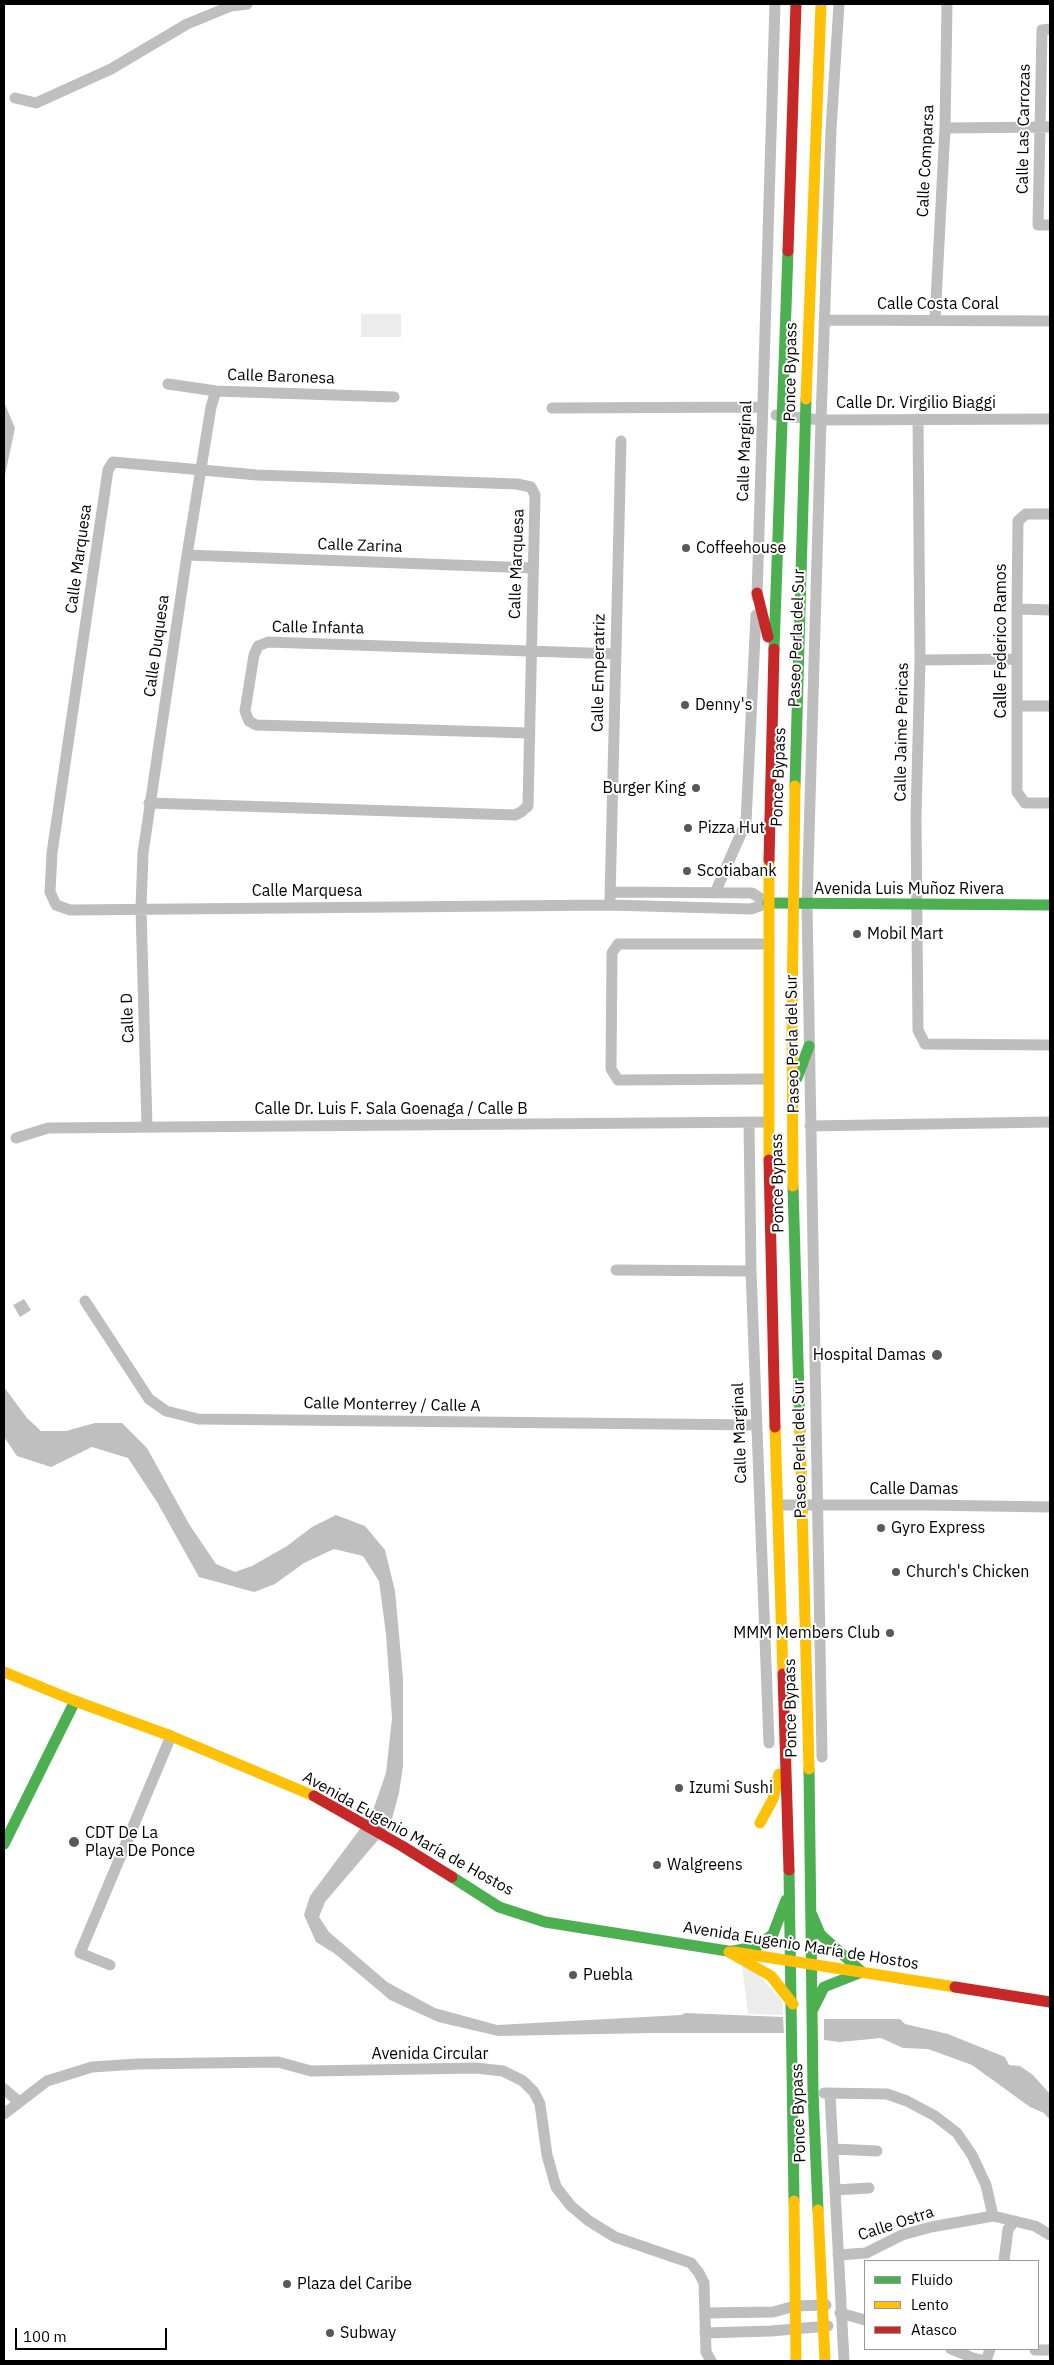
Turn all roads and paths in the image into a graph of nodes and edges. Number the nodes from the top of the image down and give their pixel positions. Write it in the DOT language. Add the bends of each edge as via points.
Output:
graph roads {
  1 [pos="775,4"];
  2 [pos="796,4"];
  3 [pos="821,4"];
  4 [pos="839,4"];
  5 [pos="947,4"];
  6 [pos="1050,30"];
  7 [pos="1046,127"];
  8 [pos="945,128"];
  9 [pos="1050,225"];
  10 [pos="825,320"];
  11 [pos="936,320"];
  12 [pos="1050,321"];
  13 [pos="168,384"];
  14 [pos="216,390"];
  15 [pos="394,398"];
  16 [pos="552,408"];
  17 [pos="762,411"];
  18 [pos="782,416"];
  19 [pos="806,419"];
  20 [pos="918,419"];
  21 [pos="1050,419"];
  22 [pos="820,420"];
  23 [pos="621,441"];
  24 [pos="200,472"];
  25 [pos="1048,514"];
  26 [pos="187,556"];
  27 [pos="533,568"];
  28 [pos="757,593"];
  29 [pos="1017,610"];
  30 [pos="1050,610"];
  31 [pos="532,650"];
  32 [pos="616,654"];
  33 [pos="1017,659"];
  34 [pos="920,660"];
  35 [pos="773,678"];
  36 [pos="1017,706"];
  37 [pos="1050,706"];
  38 [pos="528,733"];
  39 [pos="149,803"];
  40 [pos="1050,803"];
  41 [pos="610,892"];
  42 [pos="663,892"];
  43 [pos="715,893"];
  44 [pos="768,903"];
  45 [pos="793,904"];
  46 [pos="610,905"];
  47 [pos="807,905"];
  48 [pos="1050,905"];
  49 [pos="917,906"];
  50 [pos="141,908"];
  51 [pos="662,908"];
  52 [pos="769,944"];
  53 [pos="1050,1045"];
  54 [pos="809,1046"];
  55 [pos="768,1079"];
  56 [pos="792,1092"];
  57 [pos="749,1122"];
  58 [pos="768,1122"];
  59 [pos="1050,1122"];
  60 [pos="810,1126"];
  61 [pos="147,1127"];
  62 [pos="16,1138"];
  63 [pos="616,1270"];
  64 [pos="751,1271"];
  65 [pos="85,1301"];
  66 [pos="756,1425"];
  67 [pos="777,1505"];
  68 [pos="801,1505"];
  69 [pos="817,1505"];
  70 [pos="1050,1507"];
  71 [pos="4,1672"];
  72 [pos="75,1701"];
  73 [pos="171,1736"];
  74 [pos="769,1743"];
  75 [pos="785,1748"];
  76 [pos="822,1757"];
  77 [pos="810,1796"];
  78 [pos="760,1823"];
  79 [pos="4,1844"];
  80 [pos="789,1893"];
  81 [pos="811,1910"];
  82 [pos="729,1952"];
  83 [pos="792,1962"];
  84 [pos="110,1965"];
  85 [pos="811,1965"];
  86 [pos="862,1972"];
  87 [pos="1050,2002"];
  88 [pos="793,2004"];
  89 [pos="812,2011"];
  90 [pos="4,2088"];
  91 [pos="813,2092"];
  92 [pos="830,2094"];
  93 [pos="18,2101"];
  94 [pos="4,2114"];
  95 [pos="833,2149"];
  96 [pos="877,2151"];
  97 [pos="869,2188"];
  98 [pos="835,2190"];
  99 [pos="993,2216"];
  100 [pos="1016,2221"];
  101 [pos="1050,2235"];
  102 [pos="838,2255"];
  103 [pos="1004,2260"];
  104 [pos="824,2305"];
  105 [pos="795,2306"];
  106 [pos="705,2313"];
  107 [pos="841,2314"];
  108 [pos="864,2320"];
  109 [pos="824,2326"];
  110 [pos="795,2328"];
  111 [pos="706,2333"];
  112 [pos="953,2350"];
  113 [pos="990,2350"];
  114 [pos="1050,2350"];
  115 [pos="1035,2353"];
  116 [pos="711,2361"];
  117 [pos="796,2361"];
  118 [pos="825,2361"];
  119 [pos="844,2361"];
  1 -- 17 [label="street, Calle Marginal"];
  2 -- 18 [label="main road, Ponce Bypass"];
  3 -- 19 [label="main road, Ponce Bypass"];
  4 -- 10 [label="street, Paseo Perla del Sur"];
  5 -- 8 [label="street, Calle Comparsa"];
  6 -- 7 [label="street, Calle Las Carrozas" via="1042,30"];
  7 -- 8 [label="street"];
  7 -- 9 [label="street, Calle Las Carrozas" via="1038,225"];
  8 -- 11 [label="street, Calle Comparsa"];
  10 -- 11 [label="street, Calle Costa Coral"];
  10 -- 22 [label="street, Paseo Perla del Sur"];
  11 -- 12 [label="street, Calle Costa Coral"];
  13 -- 14 [label="street, Calle Baronesa"];
  14 -- 15 [label="street, Calle Baronesa"];
  14 -- 24 [label="street, Calle Duquesa"];
  16 -- 17 [label="street, Calle Dr. Virgilio Biaggi"];
  17 -- 18 [label="street, Calle Dr. Virgilio Biaggi"];
  17 -- 28 [label="street, Calle Marginal"];
  18 -- 19 [label="street, Calle Dr. Virgilio Biaggi"];
  18 -- 35 [label="main road, Ponce Bypass"];
  19 -- 22 [label="street, Calle Dr. Virgilio Biaggi"];
  19 -- 45 [label="main road, Ponce Bypass"];
  20 -- 21 [label="street, Calle Dr. Virgilio Biaggi"];
  20 -- 22 [label="street, Calle Dr. Virgilio Biaggi"];
  20 -- 34 [label="street, Calle Jaime Pericas"];
  22 -- 47 [label="street, Paseo Perla del Sur"];
  23 -- 32 [label="street, Calle Emperatriz"];
  24 -- 26 [label="street, Calle Duquesa"];
  24 -- 27 [label="street, Calle Marquesa" via="531,487 535,495"];
  24 -- 50 [label="street, Calle Marquesa" via="120,461 113,462 108,470 52,853 50,892 56,905 70,910"];
  25 -- 29 [label="street, Calle Federico Ramos" via="1026,514 1018,521"];
  26 -- 27 [label="street, Calle Zarina"];
  26 -- 39 [label="street, Calle Duquesa"];
  27 -- 31 [label="street, Calle Marquesa"];
  28 -- 35 [label="main road" via="766,626"];
  28 -- 43 [label="street, Calle Marginal" via="748,810 746,822"];
  29 -- 30 [label="street"];
  29 -- 33 [label="street, Calle Federico Ramos"];
  31 -- 32 [label="street, Calle Infanta"];
  31 -- 38 [label="street, Calle Marquesa"];
  31 -- 38 [label="street, Calle Infanta" via="268,642 258,646 254,655 245,711 249,721 256,725"];
  32 -- 41 [label="street, Calle Emperatriz"];
  33 -- 34 [label="street"];
  33 -- 36 [label="street, Calle Federico Ramos"];
  34 -- 49 [label="street, Calle Jaime Pericas"];
  35 -- 44 [label="main road, Ponce Bypass"];
  36 -- 37 [label="street"];
  36 -- 40 [label="street, Calle Federico Ramos" via="1018,792 1025,803"];
  38 -- 39 [label="street, Calle Marquesa" via="528,806 515,815"];
  39 -- 50 [label="street, Calle Duquesa"];
  41 -- 42 [label="street"];
  41 -- 46 [label="street, Calle Emperatriz"];
  42 -- 43 [label="street"];
  42 -- 51 [label="street"];
  43 -- 44 [label="street" via="752,893"];
  44 -- 45 [label="main road, Avenida Luis Muñoz Rivera"];
  44 -- 51 [label="street, Calle Marquesa" via="751,909"];
  44 -- 52 [label="main road, Ponce Bypass"];
  45 -- 47 [label="main road, Avenida Luis Muñoz Rivera"];
  45 -- 56 [label="main road, Ponce Bypass"];
  46 -- 50 [label="street, Calle Marquesa"];
  46 -- 51 [label="street, Calle Marquesa"];
  47 -- 49 [label="main road, Avenida Luis Muñoz Rivera"];
  47 -- 54 [label="street, Paseo Perla del Sur"];
  48 -- 49 [label="main road, Avenida Luis Muñoz Rivera"];
  49 -- 53 [label="street, Calle Jaime Pericas" via="918,1030 925,1044"];
  50 -- 61 [label="street, Calle D"];
  52 -- 55 [label="main road, Ponce Bypass"];
  52 -- 55 [label="street" via="618,944 612,953 611,1069 618,1080"];
  54 -- 56 [label="main road"];
  54 -- 60 [label="street, Paseo Perla del Sur"];
  55 -- 58 [label="main road, Ponce Bypass"];
  56 -- 68 [label="main road, Ponce Bypass"];
  57 -- 58 [label="street, Calle Dr. Luis F. Sala Goenaga / Calle B"];
  57 -- 61 [label="street, Calle Dr. Luis F. Sala Goenaga / Calle B"];
  57 -- 64 [label="street, Calle Marginal"];
  58 -- 67 [label="main road, Ponce Bypass"];
  59 -- 60 [label="street"];
  60 -- 69 [label="street, Paseo Perla del Sur"];
  61 -- 62 [label="street, Calle Dr. Luis F. Sala Goenaga / Calle B" via="48,1128"];
  63 -- 64 [label="street"];
  64 -- 66 [label="street, Calle Marginal"];
  65 -- 66 [label="street, Calle Monterrey / Calle A" via="149,1399 166,1411 198,1420"];
  66 -- 74 [label="street, Calle Marginal"];
  67 -- 68 [label="street, Calle Damas"];
  67 -- 75 [label="main road, Ponce Bypass"];
  68 -- 69 [label="street, Calle Damas"];
  68 -- 77 [label="main road, Ponce Bypass"];
  69 -- 70 [label="street, Calle Damas"];
  69 -- 76 [label="street, Paseo Perla del Sur"];
  71 -- 72 [label="main road, Avenida Eugenio María de Hostos"];
  72 -- 73 [label="main road, Avenida Eugenio María de Hostos"];
  72 -- 79 [label="main road"];
  73 -- 82 [label="main road, Avenida Eugenio María de Hostos" via="314,1796 499,1907 545,1922"];
  73 -- 84 [label="street" via="80,1953"];
  75 -- 78 [label="main road" via="773,1799"];
  75 -- 80 [label="main road, Ponce Bypass"];
  76 -- 77 [label="main road"];
  77 -- 81 [label="main road, Ponce Bypass"];
  80 -- 82 [label="main road" via="773,1934 758,1946"];
  80 -- 83 [label="main road, Ponce Bypass"];
  81 -- 85 [label="main road, Ponce Bypass"];
  81 -- 86 [label="main road" via="820,1934"];
  82 -- 83 [label="main road, Avenida Eugenio María de Hostos"];
  82 -- 88 [label="main road" via="771,1976"];
  83 -- 85 [label="main road, Avenida Eugenio María de Hostos"];
  83 -- 88 [label="main road, Ponce Bypass"];
  85 -- 86 [label="main road, Avenida Eugenio María de Hostos"];
  85 -- 89 [label="main road, Ponce Bypass"];
  86 -- 87 [label="main road, Avenida Eugenio María de Hostos"];
  86 -- 89 [label="main road" via="824,1987"];
  88 -- 105 [label="main road, Ponce Bypass"];
  89 -- 91 [label="main road, Ponce Bypass"];
  90 -- 93 [label="street"];
  91 -- 92 [label="street"];
  91 -- 104 [label="main road, Ponce Bypass"];
  92 -- 95 [label="street"];
  92 -- 99 [label="street" via="887,2094 935,2116 957,2133 972,2155 986,2185"];
  93 -- 94 [label="street, Avenida Circular"];
  93 -- 106 [label="street, Avenida Circular" via="47,2081 81,2069 137,2064 278,2062 311,2071 482,2068 503,2071 523,2081 534,2092 540,2104 547,2155 556,2187 571,2206 588,2221 616,2237 691,2263 704,2283"];
  95 -- 96 [label="street"];
  95 -- 98 [label="street"];
  97 -- 98 [label="street"];
  98 -- 102 [label="street"];
  99 -- 100 [label="street, Calle Ostra"];
  99 -- 102 [label="street, Calle Ostra" via="931,2226 902,2235 866,2253"];
  100 -- 101 [label="street, Calle Ostra" via="1035,2226"];
  100 -- 103 [label="street" via="1008,2229"];
  102 -- 107 [label="street"];
  104 -- 105 [label="street"];
  104 -- 107 [label="street"];
  104 -- 109 [label="main road, Ponce Bypass"];
  105 -- 106 [label="street" via="773,2312"];
  105 -- 110 [label="main road, Ponce Bypass"];
  106 -- 111 [label="street, Avenida Circular"];
  107 -- 108 [label="street"];
  107 -- 109 [label="street"];
  107 -- 119 [label="street"];
  109 -- 110 [label="street"];
  109 -- 118 [label="main road, Ponce Bypass"];
  110 -- 111 [label="street"];
  110 -- 117 [label="main road, Ponce Bypass"];
  111 -- 116 [label="street, Avenida Circular" via="706,2352"];
  112 -- 113 [label="street" via="986,2361"];
  114 -- 115 [label="street"];
}
